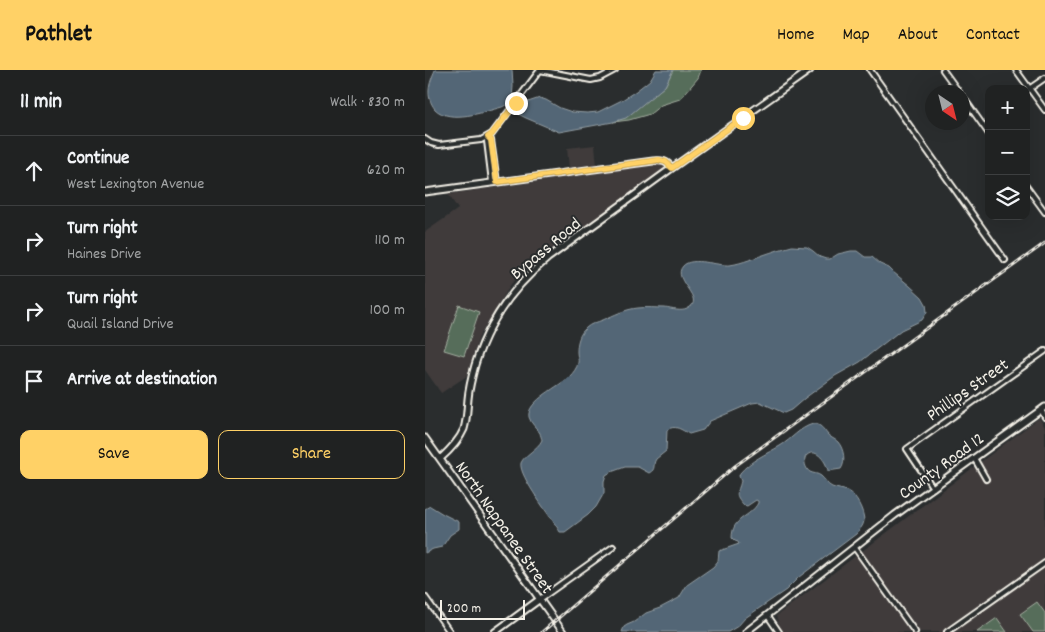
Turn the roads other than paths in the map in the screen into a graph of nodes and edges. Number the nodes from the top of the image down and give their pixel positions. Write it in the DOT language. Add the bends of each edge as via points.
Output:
graph roads {
  1 [pos="540,70"];
  2 [pos="615,70"];
  3 [pos="810,70"];
  4 [pos="870,70"];
  5 [pos="943,70"];
  6 [pos="1016,70"];
  7 [pos="1045,78"];
  8 [pos="954,85"];
  9 [pos="1026,85"];
  10 [pos="1030,88"];
  11 [pos="1030,90"];
  12 [pos="970,107"];
  13 [pos="1045,110"];
  14 [pos="986,130"];
  15 [pos="488,137"];
  16 [pos="425,138"];
  17 [pos="672,168"];
  18 [pos="495,182"];
  19 [pos="1030,191"];
  20 [pos="425,192"];
  21 [pos="1045,212"];
  22 [pos="1005,260"];
  23 [pos="1045,351"];
  24 [pos="1043,409"];
  25 [pos="1045,417"];
  26 [pos="425,438"];
  27 [pos="439,458"];
  28 [pos="974,458"];
  29 [pos="986,479"];
  30 [pos="933,488"];
  31 [pos="613,546"];
  32 [pos="855,548"];
  33 [pos="1045,563"];
  34 [pos="425,597"];
  35 [pos="540,599"];
  36 [pos="768,616"];
  37 [pos="450,632"];
  38 [pos="495,632"];
  39 [pos="563,632"];
  40 [pos="747,632"];
  41 [pos="779,632"];
  42 [pos="915,632"];
  43 [pos="947,632"];
  1 -- 2 [label="street" via="591,80"];
  1 -- 15 [label="street"];
  3 -- 17 [label="main road, Bypass Road"];
  4 -- 22 [label="street"];
  5 -- 8 [label="street"];
  6 -- 9 [label="street"];
  7 -- 10 [label="street"];
  11 -- 13 [label="street"];
  12 -- 14 [label="street"];
  15 -- 16 [label="street" via="439,145"];
  15 -- 18 [label="street" via="491,140"];
  17 -- 18 [label="main road" via="659,160"];
  17 -- 27 [label="main road, Bypass Road" via="548,258 515,291 487,333 478,356 463,430 455,444"];
  18 -- 20 [label="main road"];
  19 -- 21 [label="street"];
  23 -- 30 [label="street, Phillips Street" via="907,449"];
  24 -- 25 [label="street"];
  24 -- 28 [label="main road, County Road 12"];
  26 -- 27 [label="main road, North Nappanee Street"];
  27 -- 35 [label="main road, North Nappanee Street"];
  28 -- 29 [label="street"];
  28 -- 30 [label="main road, County Road 12"];
  30 -- 32 [label="main road, County Road 12"];
  31 -- 35 [label="street"];
  32 -- 36 [label="main road, County Road 12"];
  32 -- 42 [label="street"];
  33 -- 43 [label="street"];
  34 -- 37 [label="street"];
  35 -- 38 [label="main road"];
  35 -- 39 [label="main road, North Nappanee Street"];
  36 -- 40 [label="main road, County Road 12"];
  36 -- 41 [label="street"];
}
